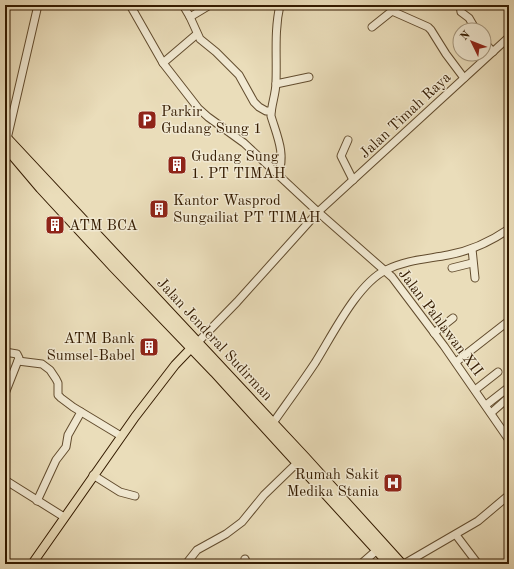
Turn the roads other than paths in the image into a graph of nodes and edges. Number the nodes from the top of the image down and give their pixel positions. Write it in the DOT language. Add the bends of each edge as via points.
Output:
graph roads {
  1 [pos="38,5"];
  2 [pos="130,5"];
  3 [pos="183,5"];
  4 [pos="210,5"];
  5 [pos="280,5"];
  6 [pos="460,5"];
  7 [pos="190,17"];
  8 [pos="471,22"];
  9 [pos="372,27"];
  10 [pos="197,34"];
  11 [pos="508,40"];
  12 [pos="493,52"];
  13 [pos="163,63"];
  14 [pos="309,77"];
  15 [pos="464,78"];
  16 [pos="276,84"];
  17 [pos="271,111"];
  18 [pos="348,140"];
  19 [pos="6,144"];
  20 [pos="278,175"];
  21 [pos="353,180"];
  22 [pos="318,212"];
  23 [pos="509,229"];
  24 [pos="472,249"];
  25 [pos="472,263"];
  26 [pos="452,268"];
  27 [pos="385,270"];
  28 [pos="475,278"];
  29 [pos="453,318"];
  30 [pos="506,323"];
  31 [pos="434,333"];
  32 [pos="194,345"];
  33 [pos="5,352"];
  34 [pos="18,361"];
  35 [pos="456,362"];
  36 [pos="498,372"];
  37 [pos="509,387"];
  38 [pos="475,390"];
  39 [pos="6,391"];
  40 [pos="509,397"];
  41 [pos="486,405"];
  42 [pos="81,412"];
  43 [pos="491,413"];
  44 [pos="273,423"];
  45 [pos="122,436"];
  46 [pos="509,440"];
  47 [pos="297,463"];
  48 [pos="93,475"];
  49 [pos="5,480"];
  50 [pos="509,495"];
  51 [pos="135,496"];
  52 [pos="37,501"];
  53 [pos="64,517"];
  54 [pos="456,535"];
  55 [pos="377,550"];
  56 [pos="32,564"];
  57 [pos="186,564"];
  58 [pos="361,564"];
  59 [pos="390,564"];
  60 [pos="401,564"];
  61 [pos="404,564"];
  62 [pos="478,564"];
  1 -- 19 [label="street"];
  2 -- 13 [label="street, Jalan Pahlawan XII"];
  3 -- 7 [label="street"];
  4 -- 7 [label="street"];
  5 -- 16 [label="street" via="276,21"];
  6 -- 8 [label="street" via="461,12"];
  7 -- 10 [label="street"];
  9 -- 15 [label="street" via="392,11 430,28"];
  10 -- 13 [label="street"];
  10 -- 17 [label="street" via="238,75 254,102 264,110"];
  11 -- 12 [label="street, Jalan Timah Raya"];
  12 -- 15 [label="street, Jalan Timah Raya"];
  13 -- 20 [label="street, Jalan Pahlawan XII" via="198,108 244,143"];
  14 -- 16 [label="street"];
  15 -- 21 [label="street, Jalan Timah Raya"];
  16 -- 17 [label="street"];
  17 -- 20 [label="street" via="281,151"];
  18 -- 21 [label="street" via="341,156"];
  19 -- 32 [label="highway, Jalan Jenderal Sudirman"];
  20 -- 22 [label="street, Jalan Pahlawan XII"];
  21 -- 22 [label="street, Jalan Timah Raya"];
  22 -- 27 [label="street, Jalan Pahlawan XII"];
  22 -- 32 [label="street, Jalan Timah Raya" via="231,309"];
  23 -- 24 [label="street"];
  24 -- 25 [label="street"];
  24 -- 27 [label="street" via="402,263"];
  25 -- 26 [label="street"];
  25 -- 28 [label="street"];
  27 -- 31 [label="street, Jalan Pahlawan XII"];
  27 -- 44 [label="street" via="371,281 355,300"];
  29 -- 31 [label="street"];
  30 -- 35 [label="street"];
  31 -- 35 [label="street, Jalan Pahlawan XII"];
  32 -- 44 [label="highway, Jalan Jenderal Sudirman"];
  32 -- 45 [label="main road" via="175,365"];
  32 -- 47 [label="highway, Jalan Jenderal Sudirman"];
  33 -- 34 [label="street" via="17,354"];
  34 -- 39 [label="street"];
  34 -- 42 [label="street" via="39,363 48,368 58,383 60,397"];
  35 -- 38 [label="street, Jalan Pahlawan XII"];
  36 -- 38 [label="street"];
  37 -- 41 [label="street"];
  38 -- 41 [label="street, Jalan Pahlawan XII"];
  40 -- 43 [label="street"];
  41 -- 43 [label="street, Jalan Pahlawan XII"];
  42 -- 45 [label="street"];
  42 -- 52 [label="street" via="68,436 67,445 56,460"];
  43 -- 46 [label="street, Jalan Pahlawan XII"];
  44 -- 60 [label="highway, Jalan Jenderal Sudirman"];
  45 -- 48 [label="main road"];
  47 -- 55 [label="highway, Jalan Jenderal Sudirman"];
  47 -- 57 [label="street" via="238,525 197,550"];
  48 -- 51 [label="street" via="120,492"];
  48 -- 53 [label="main road"];
  49 -- 52 [label="street"];
  50 -- 54 [label="street" via="478,521"];
  52 -- 53 [label="street"];
  53 -- 56 [label="main road"];
  54 -- 61 [label="street"];
  54 -- 62 [label="street"];
  55 -- 58 [label="street"];
  55 -- 59 [label="highway, Jalan Jenderal Sudirman"];
}
